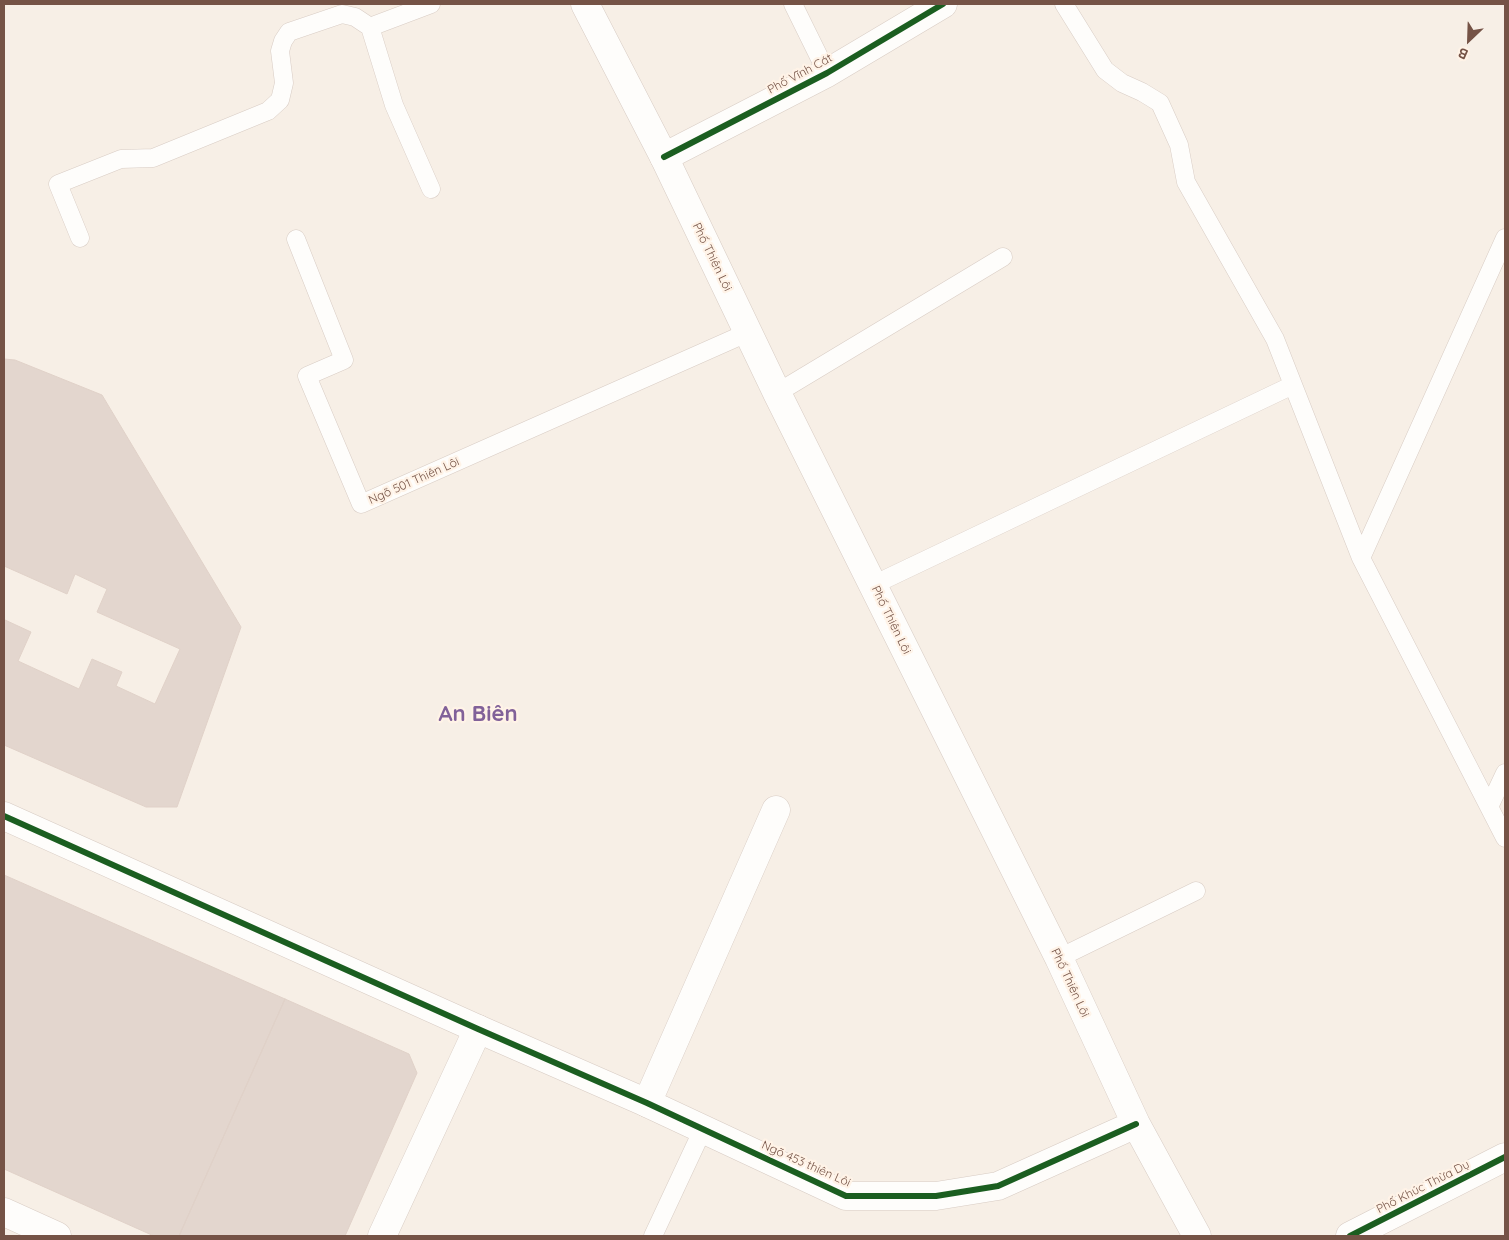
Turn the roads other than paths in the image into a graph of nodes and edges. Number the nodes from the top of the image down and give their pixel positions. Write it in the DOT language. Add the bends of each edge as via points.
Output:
graph roads {
  1 [pos="431,4"];
  2 [pos="585,4"];
  3 [pos="793,4"];
  4 [pos="943,4"];
  5 [pos="1064,4"];
  6 [pos="370,27"];
  7 [pos="827,73"];
  8 [pos="664,157"];
  9 [pos="431,189"];
  10 [pos="80,238"];
  11 [pos="1505,238"];
  12 [pos="296,239"];
  13 [pos="1003,257"];
  14 [pos="749,332"];
  15 [pos="1293,385"];
  16 [pos="777,392"];
  17 [pos="1361,558"];
  18 [pos="873,585"];
  19 [pos="1505,773"];
  20 [pos="1490,807"];
  21 [pos="776,810"];
  22 [pos="4,816"];
  23 [pos="1505,838"];
  24 [pos="1196,891"];
  25 [pos="1059,958"];
  26 [pos="478,1029"];
  27 [pos="647,1103"];
  28 [pos="1136,1124"];
  29 [pos="703,1129"];
  30 [pos="1505,1157"];
  31 [pos="4,1212"];
  32 [pos="57,1236"];
  33 [pos="382,1236"];
  34 [pos="653,1236"];
  35 [pos="1197,1236"];
  36 [pos="1350,1236"];
  1 -- 6 [label="lane"];
  2 -- 8 [label="street, Phố Thiên Lôi"];
  3 -- 7 [label="lane"];
  4 -- 7 [label="street, Phố Vĩnh Cát"];
  5 -- 15 [label="lane" via="1105,70 1160,103 1179,145 1186,182 1275,339"];
  6 -- 9 [label="lane" via="394,105"];
  6 -- 10 [label="lane" via="355,17 342,14 289,32 280,51 284,83 280,100 268,111 154,158 121,159 58,184"];
  7 -- 8 [label="street, Phố Vĩnh Cát"];
  8 -- 14 [label="street, Phố Thiên Lôi"];
  11 -- 17 [label="lane"];
  12 -- 14 [label="lane, Ngõ 501 Thiên Lôi" via="344,360 307,376 361,504"];
  13 -- 16 [label="lane"];
  14 -- 16 [label="street, Phố Thiên Lôi"];
  15 -- 17 [label="lane"];
  15 -- 18 [label="lane"];
  16 -- 18 [label="street, Phố Thiên Lôi"];
  17 -- 20 [label="lane"];
  18 -- 25 [label="street, Phố Thiên Lôi"];
  19 -- 20 [label="lane"];
  20 -- 23 [label="lane"];
  21 -- 27 [label="street"];
  22 -- 26 [label="street, Ngõ 453 thiên Lôi"];
  24 -- 25 [label="lane"];
  25 -- 28 [label="street, Phố Thiên Lôi"];
  26 -- 27 [label="street, Ngõ 453 thiên Lôi"];
  26 -- 33 [label="street"];
  27 -- 29 [label="street, Ngõ 453 thiên Lôi"];
  28 -- 29 [label="street, Ngõ 453 thiên Lôi" via="998,1186 936,1196 846,1196"];
  28 -- 35 [label="street, Phố Thiên Lôi"];
  29 -- 34 [label="lane"];
  30 -- 36 [label="street, Phố Khúc Thừa Dụ"];
  31 -- 32 [label="street"];
}
